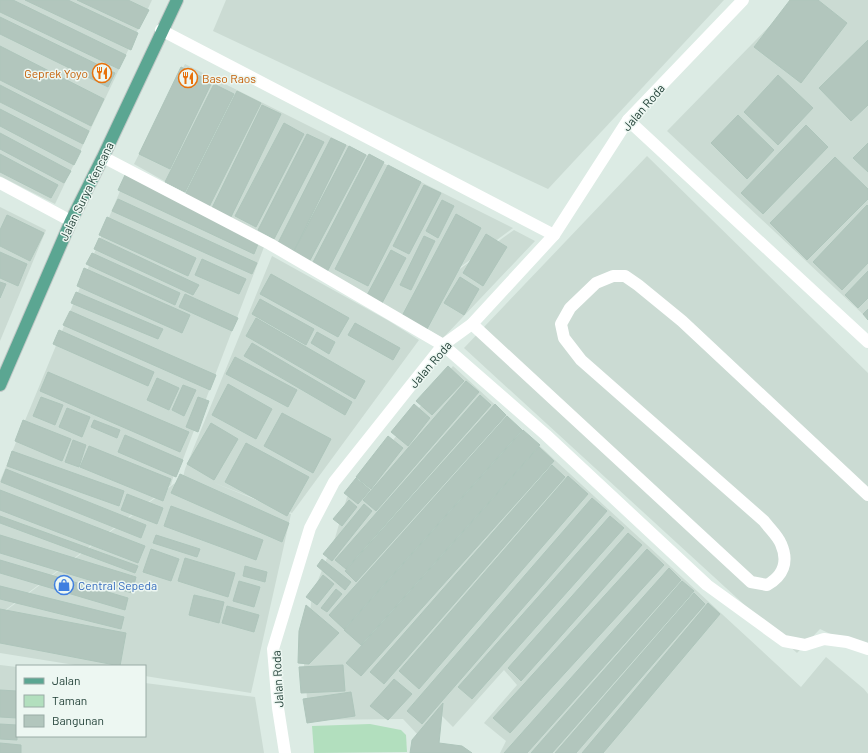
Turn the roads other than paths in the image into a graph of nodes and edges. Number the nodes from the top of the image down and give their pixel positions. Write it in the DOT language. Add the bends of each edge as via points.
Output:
graph roads {
  1 [pos="177,0"];
  2 [pos="743,0"];
  3 [pos="161,30"];
  4 [pos="628,120"];
  5 [pos="103,157"];
  6 [pos="0,183"];
  7 [pos="70,221"];
  8 [pos="554,235"];
  9 [pos="472,324"];
  10 [pos="868,342"];
  11 [pos="443,345"];
  12 [pos="0,385"];
  13 [pos="868,495"];
  14 [pos="868,649"];
  15 [pos="285,753"];
  1 -- 3 [label="main road, Jalan Surya Kencana"];
  2 -- 4 [label="street, Jalan Roda"];
  3 -- 5 [label="main road, Jalan Surya Kencana"];
  3 -- 8 [label="street"];
  4 -- 8 [label="street, Jalan Roda"];
  4 -- 10 [label="street"];
  5 -- 7 [label="main road, Jalan Surya Kencana"];
  5 -- 11 [label="street" via="270,244"];
  6 -- 7 [label="street"];
  7 -- 12 [label="main road, Jalan Surya Kencana"];
  8 -- 9 [label="street, Jalan Roda"];
  9 -- 11 [label="street, Jalan Roda"];
  9 -- 13 [label="street" via="751,582 767,585 776,580 785,562 781,544 764,521 581,360 564,338 561,324 570,308 596,283 613,276 625,276 638,285 682,321"];
  11 -- 14 [label="street" via="708,585 784,642 805,645 824,639 847,642"];
  11 -- 15 [label="street, Jalan Roda" via="334,482 310,528 273,649"];
}
